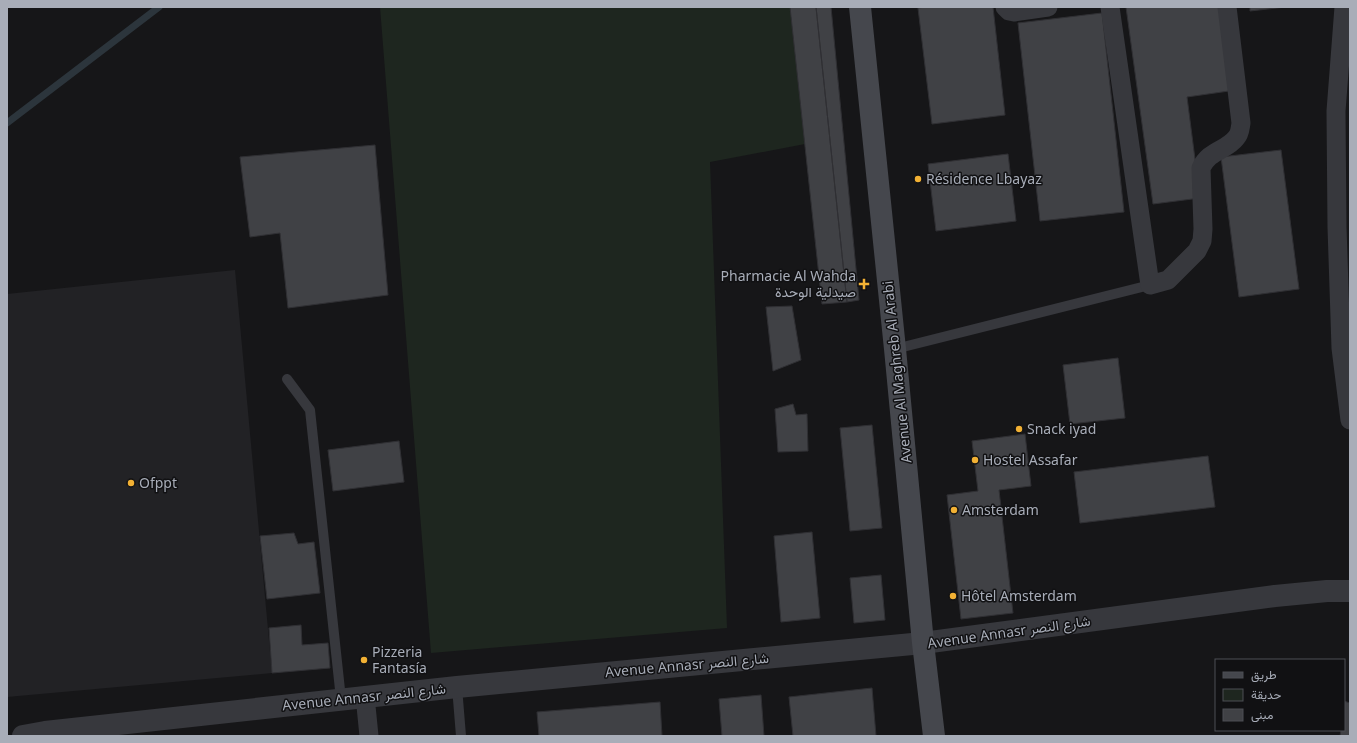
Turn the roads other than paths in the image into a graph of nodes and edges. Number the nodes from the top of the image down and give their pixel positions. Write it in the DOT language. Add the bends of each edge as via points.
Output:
graph roads {
  1 [pos="860,7"];
  2 [pos="1005,7"];
  3 [pos="1048,7"];
  4 [pos="1110,7"];
  5 [pos="1228,7"];
  6 [pos="1344,7"];
  7 [pos="1345,58"];
  8 [pos="1150,285"];
  9 [pos="895,349"];
  10 [pos="287,378"];
  11 [pos="1350,420"];
  12 [pos="1350,591"];
  13 [pos="923,644"];
  14 [pos="457,687"];
  15 [pos="365,696"];
  16 [pos="341,699"];
  17 [pos="23,736"];
  18 [pos="369,736"];
  19 [pos="462,736"];
  20 [pos="934,736"];
  1 -- 9 [label="main road, Avenue Al Maghreb Al Arabi"];
  2 -- 3 [label="street" via="1014,12"];
  4 -- 8 [label="street"];
  5 -- 8 [label="street" via="1242,123 1240,133 1236,139 1204,161 1201,168 1203,229 1202,241 1197,251 1168,280"];
  6 -- 7 [label="street"];
  7 -- 11 [label="street" via="1336,111 1337,227 1341,348"];
  8 -- 9 [label="lane"];
  9 -- 13 [label="main road, Avenue Al Maghreb Al Arabi"];
  10 -- 16 [label="lane" via="310,410"];
  12 -- 13 [label="street, Avenue Annasr شارع النصر" via="1275,596"];
  13 -- 14 [label="street, Avenue Annasr شارع النصر"];
  13 -- 20 [label="main road, Avenue Al Maghreb Al Arabi"];
  14 -- 15 [label="street, Avenue Annasr شارع النصر"];
  14 -- 19 [label="lane"];
  15 -- 16 [label="street, Avenue Annasr شارع النصر"];
  15 -- 18 [label="street"];
  16 -- 17 [label="street, Avenue Annasr شارع النصر"];
}
